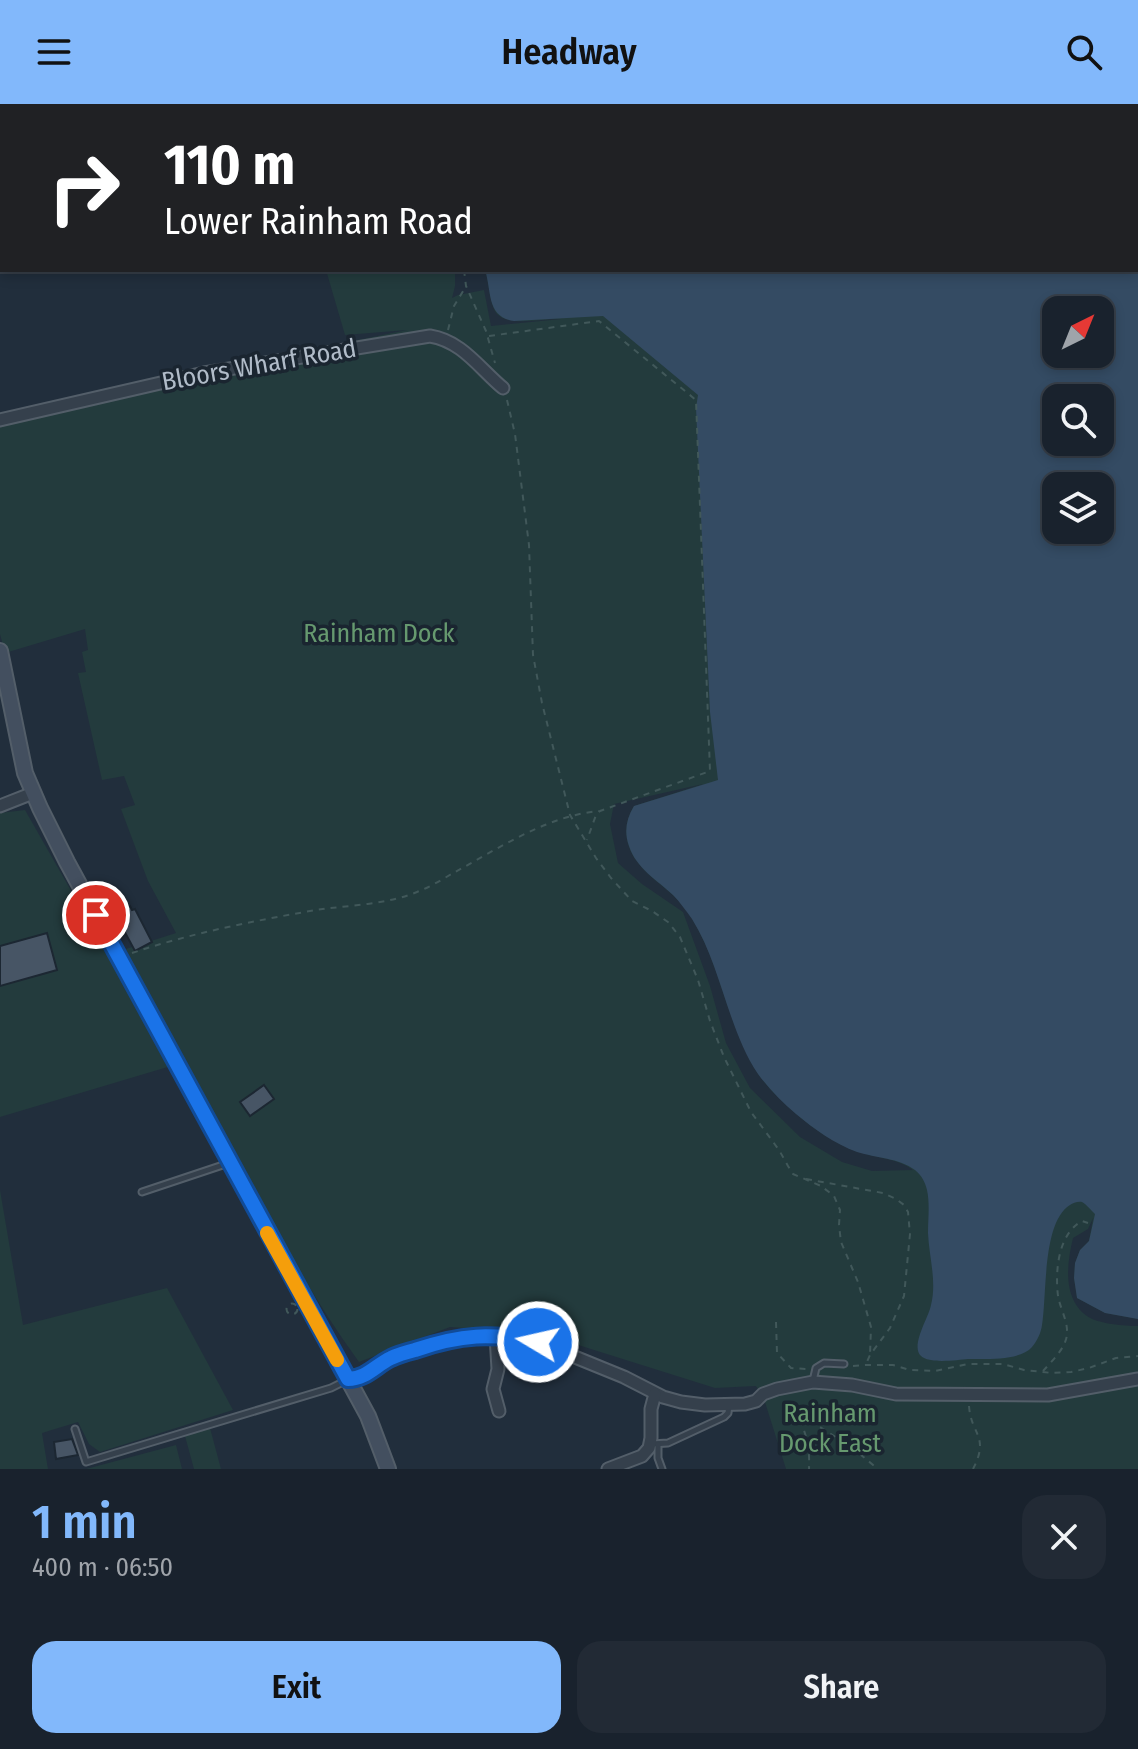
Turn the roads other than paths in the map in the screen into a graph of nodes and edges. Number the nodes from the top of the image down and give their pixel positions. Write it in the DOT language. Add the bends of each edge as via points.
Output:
graph roads {
  1 [pos="503,388"];
  2 [pos="0,420"];
  3 [pos="0,651"];
  4 [pos="33,793"];
  5 [pos="0,806"];
  6 [pos="230,1162"];
  7 [pos="142,1192"];
  8 [pos="496,1336"];
  9 [pos="844,1364"];
  10 [pos="348,1379"];
  11 [pos="1138,1379"];
  12 [pos="813,1382"];
  13 [pos="655,1394"];
  14 [pos="729,1405"];
  15 [pos="499,1411"];
  16 [pos="75,1429"];
  17 [pos="654,1444"];
  18 [pos="388,1469"];
  19 [pos="608,1469"];
  20 [pos="662,1469"];
  1 -- 2 [label="street, Bloors Wharf Road" via="467,353 430,336 204,373"];
  3 -- 4 [label="main road"];
  4 -- 5 [label="street"];
  4 -- 6 [label="main road"];
  6 -- 7 [label="lane"];
  6 -- 10 [label="main road"];
  8 -- 10 [label="street" via="438,1342"];
  8 -- 13 [label="street" via="538,1342"];
  8 -- 15 [label="street" via="493,1389"];
  9 -- 12 [label="lane" via="824,1363 816,1368"];
  10 -- 16 [label="lane" via="86,1462"];
  10 -- 18 [label="main road"];
  11 -- 12 [label="street" via="1048,1395 969,1396 896,1394"];
  12 -- 14 [label="street"];
  13 -- 14 [label="street"];
  13 -- 17 [label="street"];
  14 -- 17 [label="lane" via="726,1416 670,1443"];
  17 -- 19 [label="street" via="642,1456"];
  17 -- 20 [label="lane"];
}
